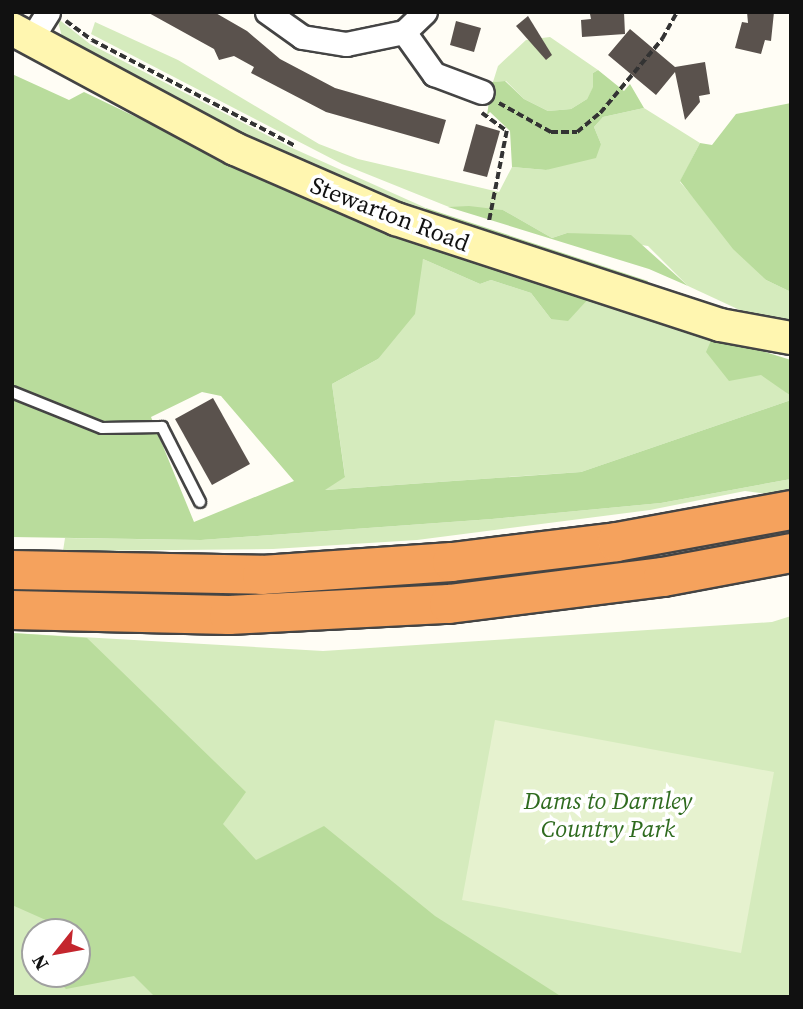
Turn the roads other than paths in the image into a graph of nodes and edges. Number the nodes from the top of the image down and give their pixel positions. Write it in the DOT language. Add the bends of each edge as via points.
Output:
graph roads {
  1 [pos="267,12"];
  2 [pos="425,12"];
  3 [pos="56,16"];
  4 [pos="404,32"];
  5 [pos="21,35"];
  6 [pos="479,102"];
  7 [pos="791,338"];
  8 [pos="12,392"];
  9 [pos="200,502"];
  10 [pos="791,510"];
  11 [pos="791,553"];
  12 [pos="12,570"];
  13 [pos="12,610"];
  1 -- 4 [label="street" via="290,30 323,44 369,42"];
  2 -- 4 [label="street"];
  3 -- 5 [label="street"];
  4 -- 6 [label="street" via="434,74"];
  5 -- 7 [label="main road, Stewarton Road" via="235,149 397,219 720,325"];
  8 -- 9 [label="lane" via="102,428 162,427"];
  10 -- 12 [label="highway" via="617,542 452,562 262,575"];
  11 -- 13 [label="highway" via="663,577 449,604 229,615"];
}
